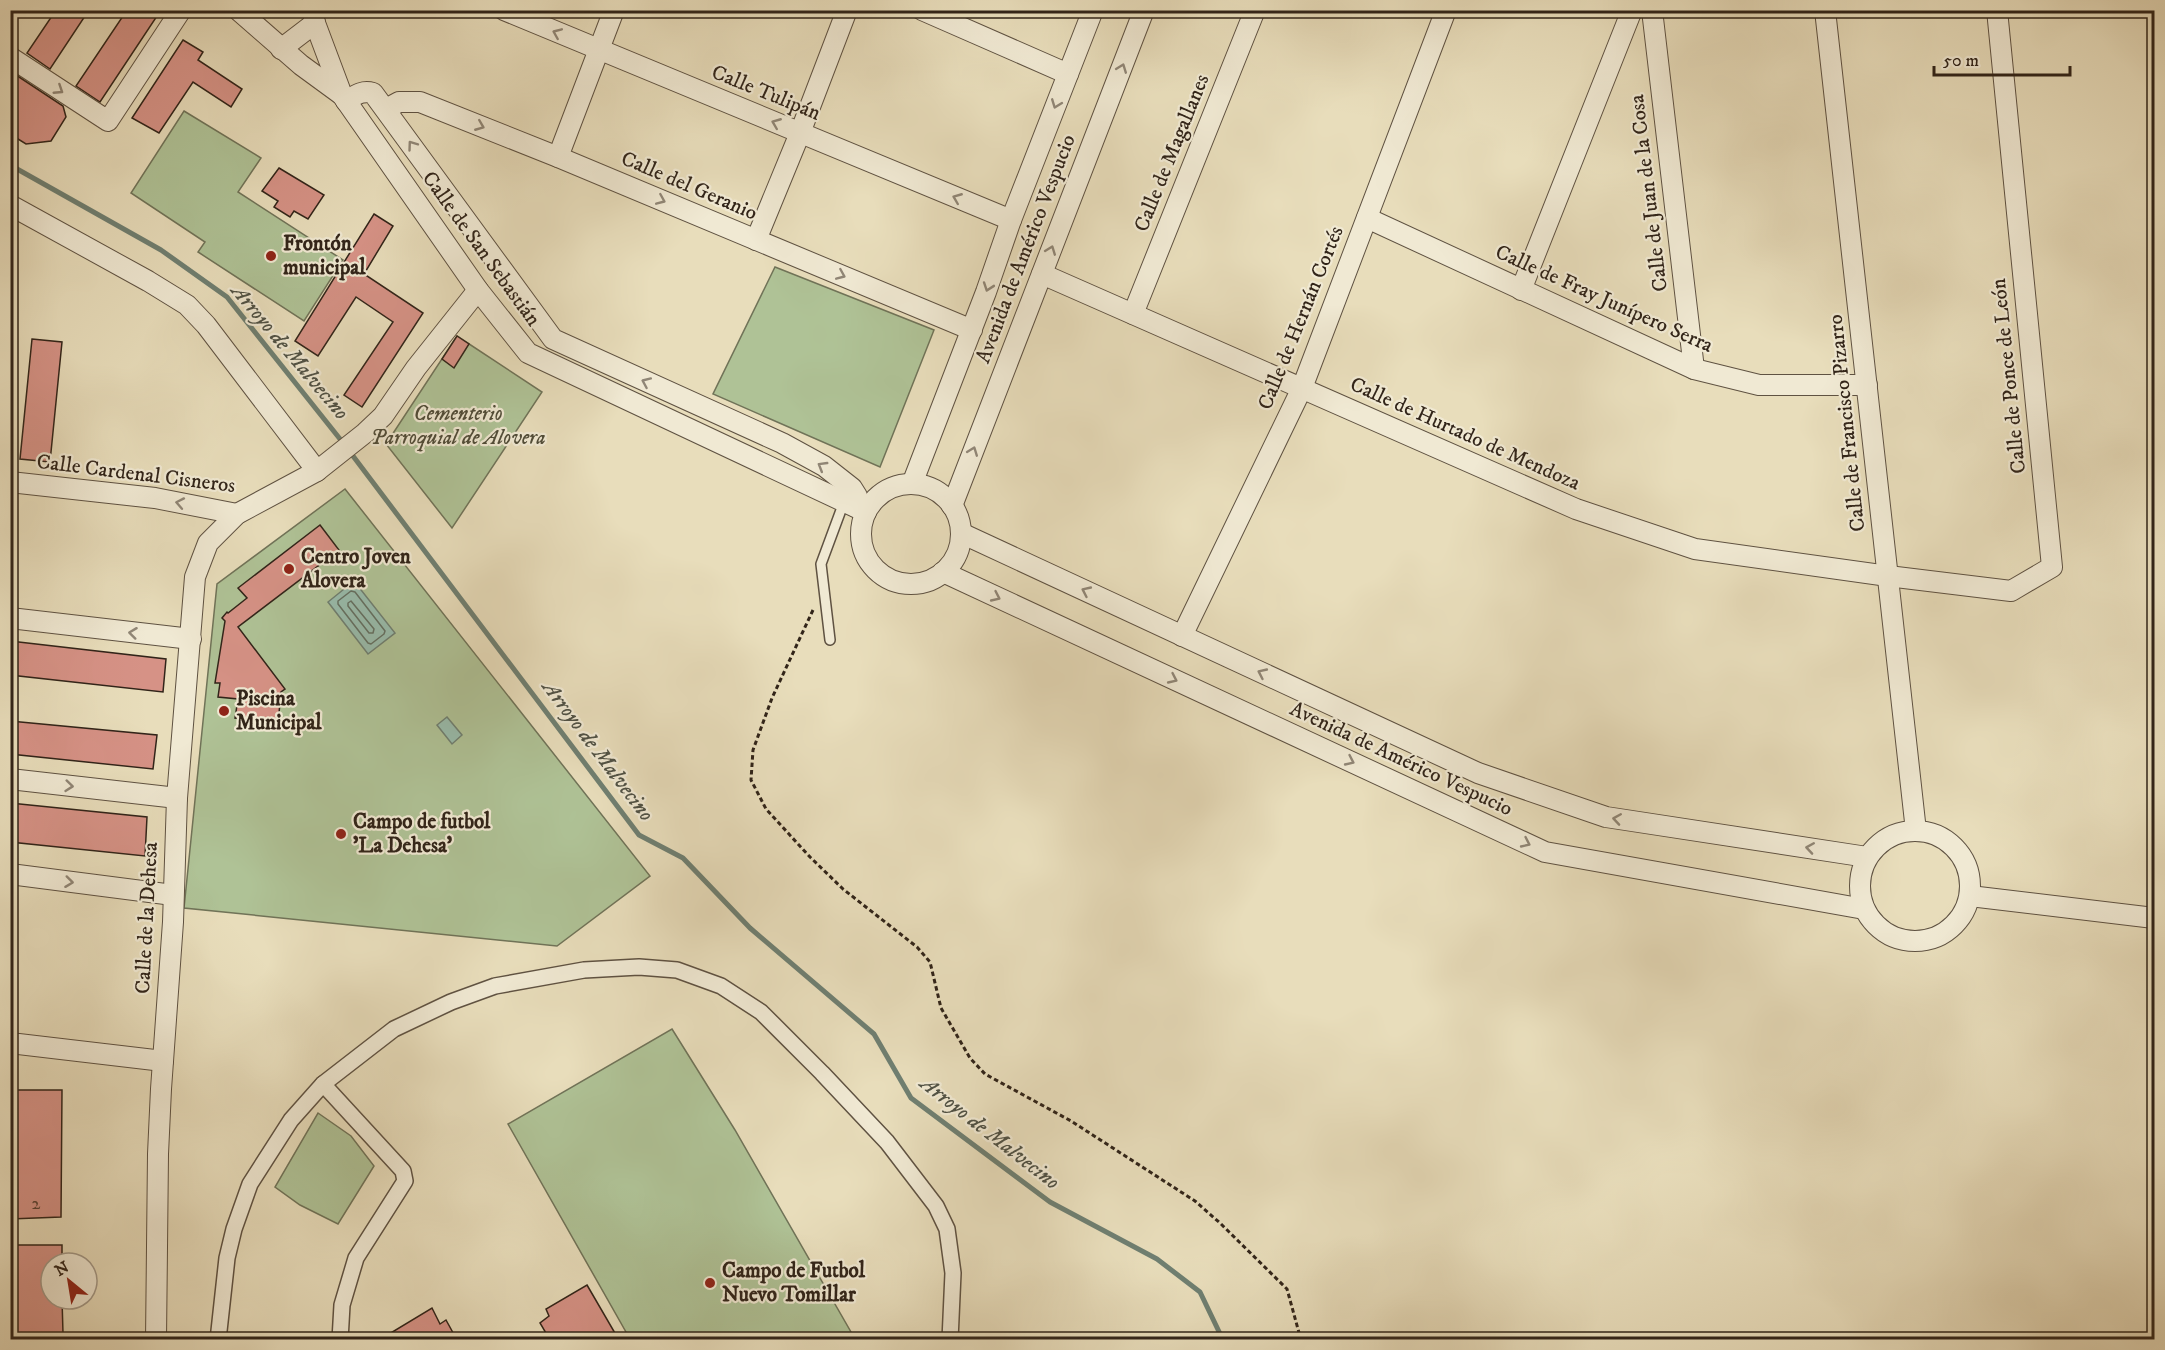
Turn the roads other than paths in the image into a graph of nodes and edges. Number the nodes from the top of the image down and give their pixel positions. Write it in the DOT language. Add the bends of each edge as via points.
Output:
graph roads {
  1 [pos="181,10"];
  2 [pos="238,10"];
  3 [pos="504,10"];
  4 [pos="614,10"];
  5 [pos="847,10"];
  6 [pos="922,10"];
  7 [pos="1092,10"];
  8 [pos="1144,10"];
  9 [pos="1255,10"];
  10 [pos="1446,10"];
  11 [pos="1632,10"];
  12 [pos="1652,10"];
  13 [pos="1826,10"];
  14 [pos="1997,10"];
  15 [pos="314,17"];
  16 [pos="281,49"];
  17 [pos="599,51"];
  18 [pos="10,57"];
  19 [pos="1068,74"];
  20 [pos="344,98"];
  21 [pos="386,109"];
  22 [pos="800,133"];
  23 [pos="558,157"];
  24 [pos="10,205"];
  25 [pos="1367,218"];
  26 [pos="1011,220"];
  27 [pos="756,240"];
  28 [pos="1042,274"];
  29 [pos="478,290"];
  30 [pos="1521,290"];
  31 [pos="1133,314"];
  32 [pos="972,330"];
  33 [pos="1694,369"];
  34 [pos="1867,386"];
  35 [pos="1302,388"];
  36 [pos="324,465"];
  37 [pos="10,482"];
  38 [pos="912,484"];
  39 [pos="952,506"];
  40 [pos="855,507"];
  41 [pos="237,514"];
  42 [pos="961,533"];
  43 [pos="943,572"];
  44 [pos="1888,576"];
  45 [pos="10,618"];
  46 [pos="1182,636"];
  47 [pos="191,639"];
  48 [pos="830,640"];
  49 [pos="10,779"];
  50 [pos="177,798"];
  51 [pos="1916,831"];
  52 [pos="1868,857"];
  53 [pos="10,874"];
  54 [pos="173,895"];
  55 [pos="1970,896"];
  56 [pos="1864,909"];
  57 [pos="2154,918"];
  58 [pos="10,1043"];
  59 [pos="163,1060"];
  60 [pos="323,1084"];
  61 [pos="156,1340"];
  62 [pos="218,1340"];
  63 [pos="340,1340"];
  64 [pos="950,1340"];
  18 -- 1 [label="street, one-way" via="108,121"];
  2 -- 16 [label="street, Calle de San Sebastián"];
  17 -- 3 [label="street, Calle Tulipán, one-way"];
  4 -- 17 [label="street"];
  5 -- 22 [label="street"];
  6 -- 19 [label="street"];
  7 -- 19 [label="street, Avenida de Américo Vespucio"];
  28 -- 8 [label="street, Avenida de Américo Vespucio, one-way"];
  9 -- 31 [label="street, Calle de Magallanes"];
  10 -- 25 [label="street, Calle de Hernán Cortés"];
  11 -- 30 [label="street"];
  12 -- 33 [label="street, Calle de Juan de la Cosa"];
  13 -- 34 [label="street, Calle de Francisco Pizarro"];
  14 -- 44 [label="street, Calle de Ponce de León" via="2052,567 2011,591"];
  15 -- 16 [label="street"];
  15 -- 20 [label="street"];
  16 -- 20 [label="street, Calle de San Sebastián"];
  22 -- 17 [label="street, Calle Tulipán, one-way"];
  17 -- 23 [label="street"];
  19 -- 26 [label="street, Avenida de Américo Vespucio, one-way"];
  20 -- 21 [label="street" via="366,91 373,93"];
  20 -- 29 [label="street, Calle de San Sebastián"];
  21 -- 23 [label="street, Calle del Geranio, one-way" via="399,102 420,102"];
  40 -- 21 [label="street, one-way" via="857,496 852,488 824,466 782,443 552,339"];
  26 -- 22 [label="street, Calle Tulipán, one-way"];
  22 -- 27 [label="street"];
  23 -- 27 [label="street, Calle del Geranio, one-way"];
  24 -- 36 [label="street" via="187,305"];
  25 -- 30 [label="street, Calle de Fray Junípero Serra"];
  25 -- 35 [label="street, Calle de Hernán Cortés"];
  26 -- 32 [label="street, Avenida de Américo Vespucio, one-way"];
  27 -- 32 [label="street, Calle del Geranio, one-way"];
  28 -- 31 [label="street, Calle de Hurtado de Mendoza"];
  39 -- 28 [label="street, Avenida de Américo Vespucio, one-way"];
  29 -- 36 [label="street, Calle Cardenal Cisneros" via="383,416"];
  29 -- 40 [label="street, Calle de San Sebastián" via="528,353"];
  30 -- 33 [label="street, Calle de Fray Junípero Serra"];
  31 -- 35 [label="street, Calle de Hurtado de Mendoza"];
  32 -- 38 [label="street, Avenida de Américo Vespucio"];
  33 -- 34 [label="street, Calle de Fray Junípero Serra" via="1759,385"];
  34 -- 44 [label="street, Calle de Francisco Pizarro"];
  35 -- 44 [label="street, Calle de Hurtado de Mendoza" via="1576,509 1695,549"];
  35 -- 46 [label="street, Calle de Hernán Cortés"];
  36 -- 41 [label="street, Calle Cardenal Cisneros"];
  41 -- 37 [label="street, Calle Cardenal Cisneros, one-way" via="155,498"];
  38 -- 39 [label="street" via="935,490"];
  38 -- 40 [label="street" via="885,491 874,501"];
  39 -- 42 [label="street"];
  40 -- 43 [label="street" via="866,556 886,577 915,584"];
  40 -- 48 [label="lane" via="821,564"];
  41 -- 47 [label="street, Calle de la Dehesa" via="208,543 195,577"];
  42 -- 43 [label="street" via="953,561"];
  46 -- 42 [label="street, Avenida de Américo Vespucio, one-way"];
  43 -- 56 [label="street, Avenida de Américo Vespucio, one-way" via="1545,852"];
  44 -- 51 [label="street, Calle de Francisco Pizarro"];
  47 -- 45 [label="street, one-way"];
  52 -- 46 [label="street, Avenida de Américo Vespucio, one-way" via="1606,818 1478,773"];
  47 -- 50 [label="street, Calle de la Dehesa"];
  49 -- 50 [label="street, one-way"];
  50 -- 54 [label="street, Calle de la Dehesa"];
  51 -- 52 [label="street" via="1897,834 1880,843"];
  51 -- 55 [label="street" via="1935,834 1957,851 1970,877"];
  52 -- 56 [label="street" via="1860,875"];
  53 -- 54 [label="street, one-way"];
  54 -- 59 [label="street, Calle de la Dehesa"];
  55 -- 56 [label="street" via="1953,926 1922,941 1904,941 1888,935"];
  55 -- 57 [label="street"];
  58 -- 59 [label="street"];
  59 -- 61 [label="street, Calle de la Dehesa"];
  60 -- 62 [label="street" via="291,1120 250,1184 227,1258"];
  60 -- 63 [label="street" via="403,1171 405,1181 356,1258 342,1305"];
  60 -- 64 [label="street" via="394,1029 495,986 585,970 639,967 677,970 721,986 761,1012 822,1073 887,1142 936,1206 947,1229 953,1273"];
}
